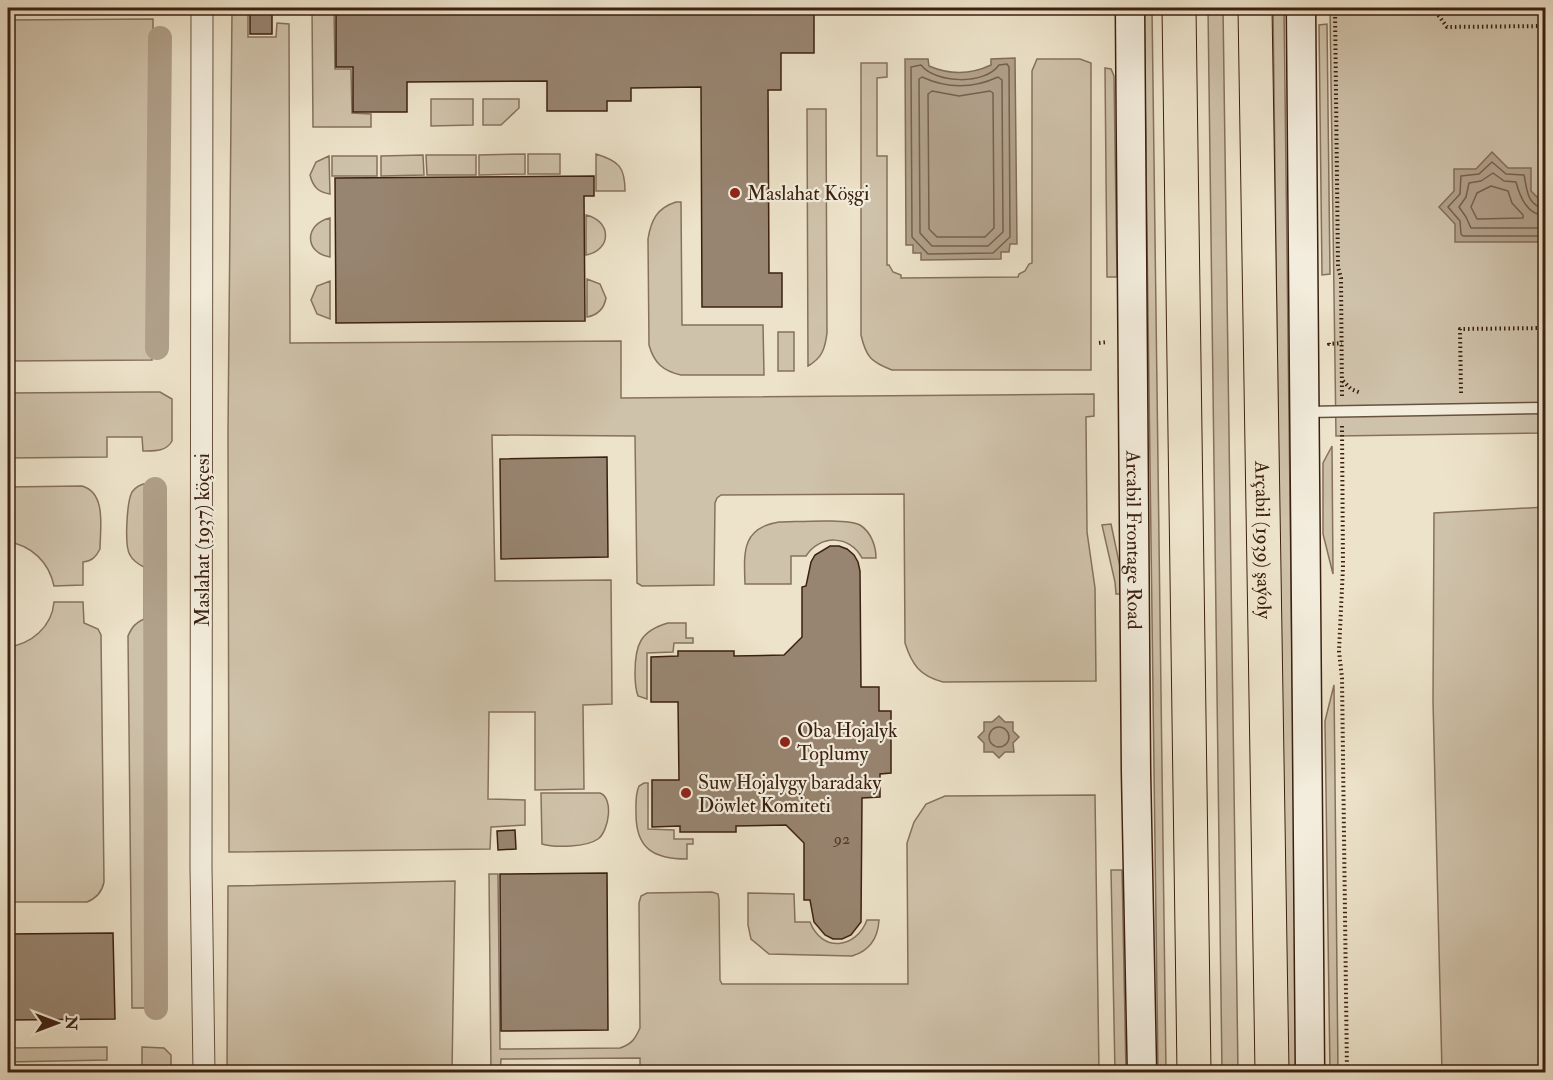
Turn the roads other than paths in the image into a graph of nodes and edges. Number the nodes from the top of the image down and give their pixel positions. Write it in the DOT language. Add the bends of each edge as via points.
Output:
graph roads {
  1 [pos="202,8"];
  2 [pos="1130,8"];
  3 [pos="1179,8"];
  4 [pos="1255,8"];
  5 [pos="1301,8"];
  6 [pos="1545,408"];
  7 [pos="1305,412"];
  8 [pos="204,1072"];
  9 [pos="1142,1072"];
  10 [pos="1194,1072"];
  11 [pos="1272,1072"];
  12 [pos="1310,1072"];
  1 -- 8 [label="street, Maslahat (1937) köçesi"];
  2 -- 9 [label="street, Arcabil Frontage Road"];
  3 -- 10 [label="main road"];
  4 -- 11 [label="main road, Arçabil (1939) şaýoly"];
  5 -- 7 [label="street"];
  6 -- 7 [label="lane"];
  7 -- 12 [label="street"];
}
